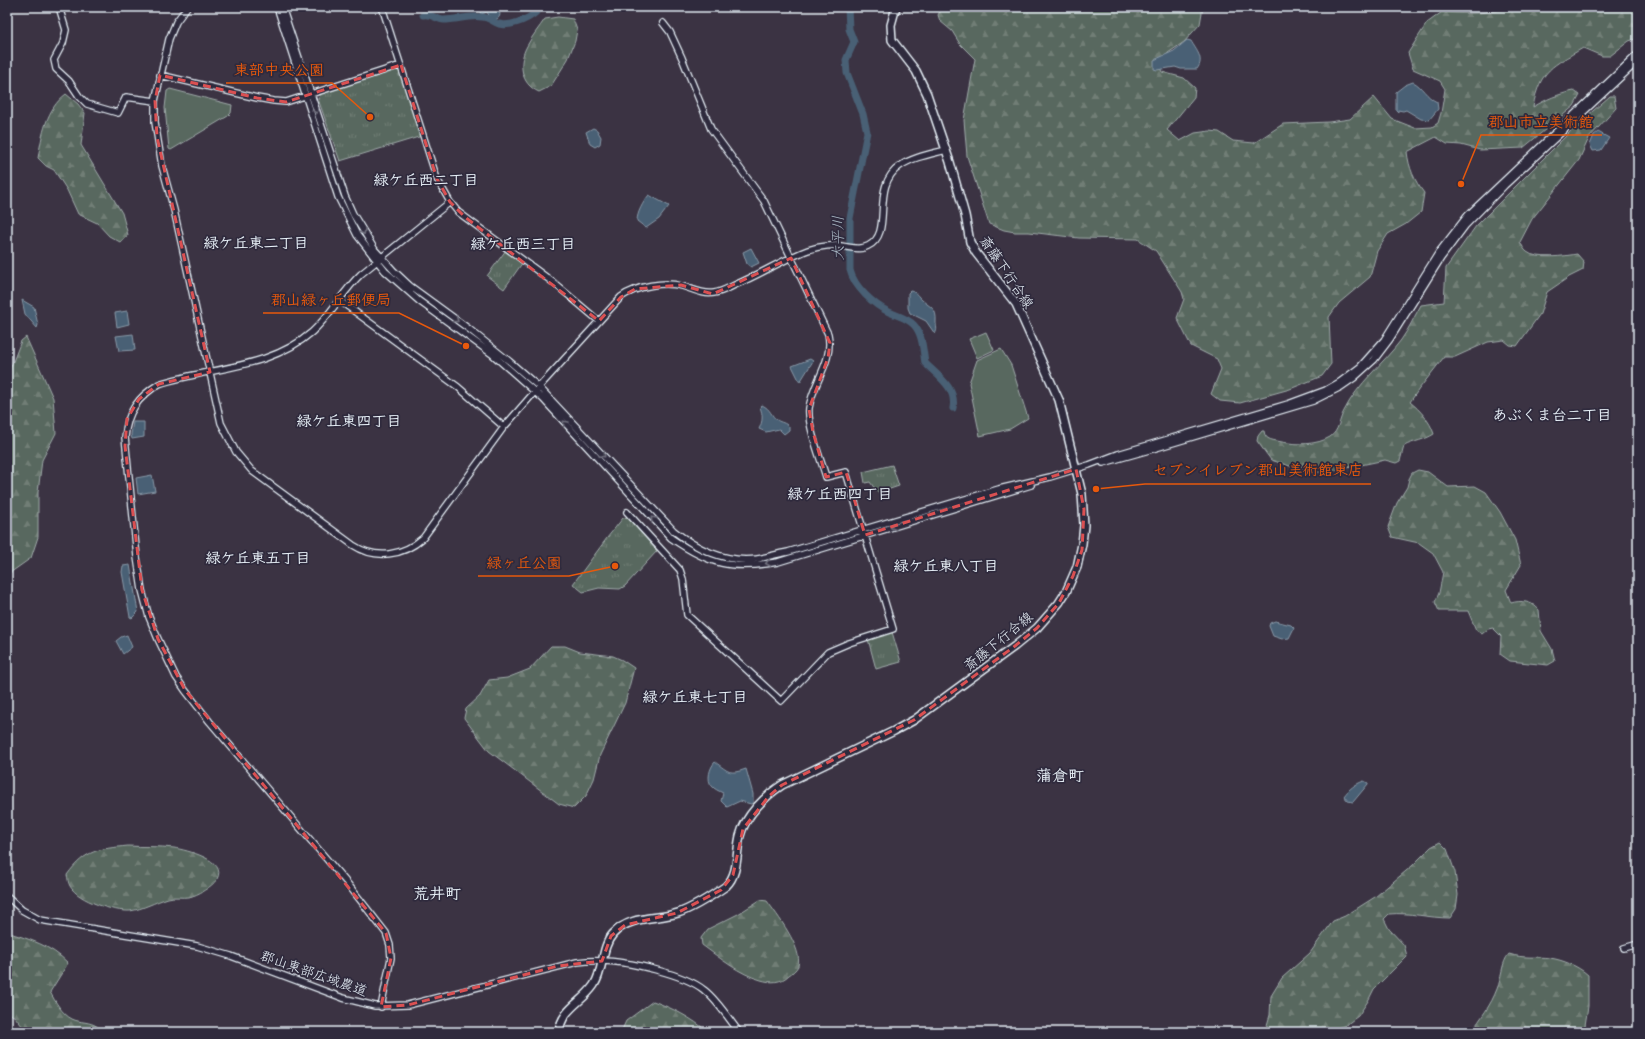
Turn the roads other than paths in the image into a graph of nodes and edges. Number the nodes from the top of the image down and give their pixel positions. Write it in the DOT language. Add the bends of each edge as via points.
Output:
graph roads {
  1 [pos="59,7"];
  2 [pos="187,7"];
  3 [pos="277,7"];
  4 [pos="282,7"];
  5 [pos="382,7"];
  6 [pos="896,7"];
  7 [pos="663,23"];
  8 [pos="1638,54"];
  9 [pos="1638,61"];
  10 [pos="401,65"];
  11 [pos="160,75"];
  12 [pos="308,95"];
  13 [pos="155,101"];
  14 [pos="946,150"];
  15 [pos="450,202"];
  16 [pos="791,258"];
  17 [pos="379,259"];
  18 [pos="339,300"];
  19 [pos="599,321"];
  20 [pos="210,372"];
  21 [pos="537,389"];
  22 [pos="504,428"];
  23 [pos="1089,465"];
  24 [pos="1076,469"];
  25 [pos="627,512"];
  26 [pos="864,532"];
  27 [pos="7,896"];
  28 [pos="1638,944"];
  29 [pos="1624,948"];
  30 [pos="602,960"];
  31 [pos="381,1007"];
  32 [pos="558,1032"];
  33 [pos="739,1032"];
  1 -- 13 [label="street" via="65,23 65,35 54,63 58,72 69,81 84,102 118,113 126,97"];
  2 -- 11 [label="street" via="176,22 169,39"];
  3 -- 12 [label="street"];
  4 -- 12 [label="street"];
  5 -- 10 [label="street"];
  6 -- 14 [label="main road, 斎藤下行合線" via="891,25 892,40 916,71 923,85"];
  7 -- 16 [label="street" via="682,58 711,129 764,201"];
  8 -- 23 [label="street" via="1468,215 1439,252 1384,340 1350,375 1307,398"];
  9 -- 23 [label="street" via="1505,185 1465,226 1441,258 1390,339 1374,360 1354,378 1329,394 1294,407"];
  10 -- 12 [label="street"];
  10 -- 15 [label="street" via="438,179"];
  11 -- 12 [label="street" via="274,101 292,101"];
  11 -- 13 [label="street"];
  12 -- 17 [label="street" via="341,204 357,235"];
  13 -- 20 [label="street" via="162,166"];
  14 -- 16 [label="street" via="913,160 896,170 884,190 881,230 869,246 858,249 825,247 809,250"];
  14 -- 24 [label="main road, 斎藤下行合線" via="966,217 970,242 1016,304 1059,400"];
  15 -- 17 [label="street"];
  15 -- 19 [label="street" via="465,217 554,283"];
  16 -- 19 [label="street" via="713,294 674,285 643,286 621,297"];
  16 -- 26 [label="street" via="825,327 830,343 828,358 809,409 813,432 826,477 846,472"];
  17 -- 18 [label="street" via="352,282"];
  17 -- 21 [label="street" via="404,289"];
  18 -- 20 [label="street" via="319,325 287,349 258,361"];
  18 -- 22 [label="street" via="458,387"];
  19 -- 21 [label="street"];
  20 -- 22 [label="street" via="221,423 240,458 252,471 310,514 356,547 371,553 397,553 423,538"];
  20 -- 31 [label="street" via="166,382 153,388 134,405 126,426 125,446 137,557 149,617 176,677 185,690 386,933 391,958"];
  21 -- 22 [label="street"];
  21 -- 26 [label="street" via="671,538 693,553 728,564 754,566 778,562"];
  23 -- 24 [label="street"];
  24 -- 26 [label="street" via="1030,485"];
  24 -- 30 [label="main road, 斎藤下行合線" via="1084,509 1080,559 1066,592 1037,628 914,720 776,789 743,828 735,868 728,884 685,910 630,922 621,927 611,936"];
  25 -- 26 [label="street" via="680,570 687,615 781,701 828,652 893,629"];
  27 -- 31 [label="street, 郡山東部広域農道" via="22,910 40,920 198,946 358,1003"];
  28 -- 29 [label="street"];
  30 -- 31 [label="street, 郡山東部広域農道" via="558,966 408,1005"];
  30 -- 32 [label="main road, 斎藤下行合線" via="595,982 563,1017"];
  30 -- 33 [label="street, 郡山東部広域農道" via="643,967 692,983 713,999"];
}
